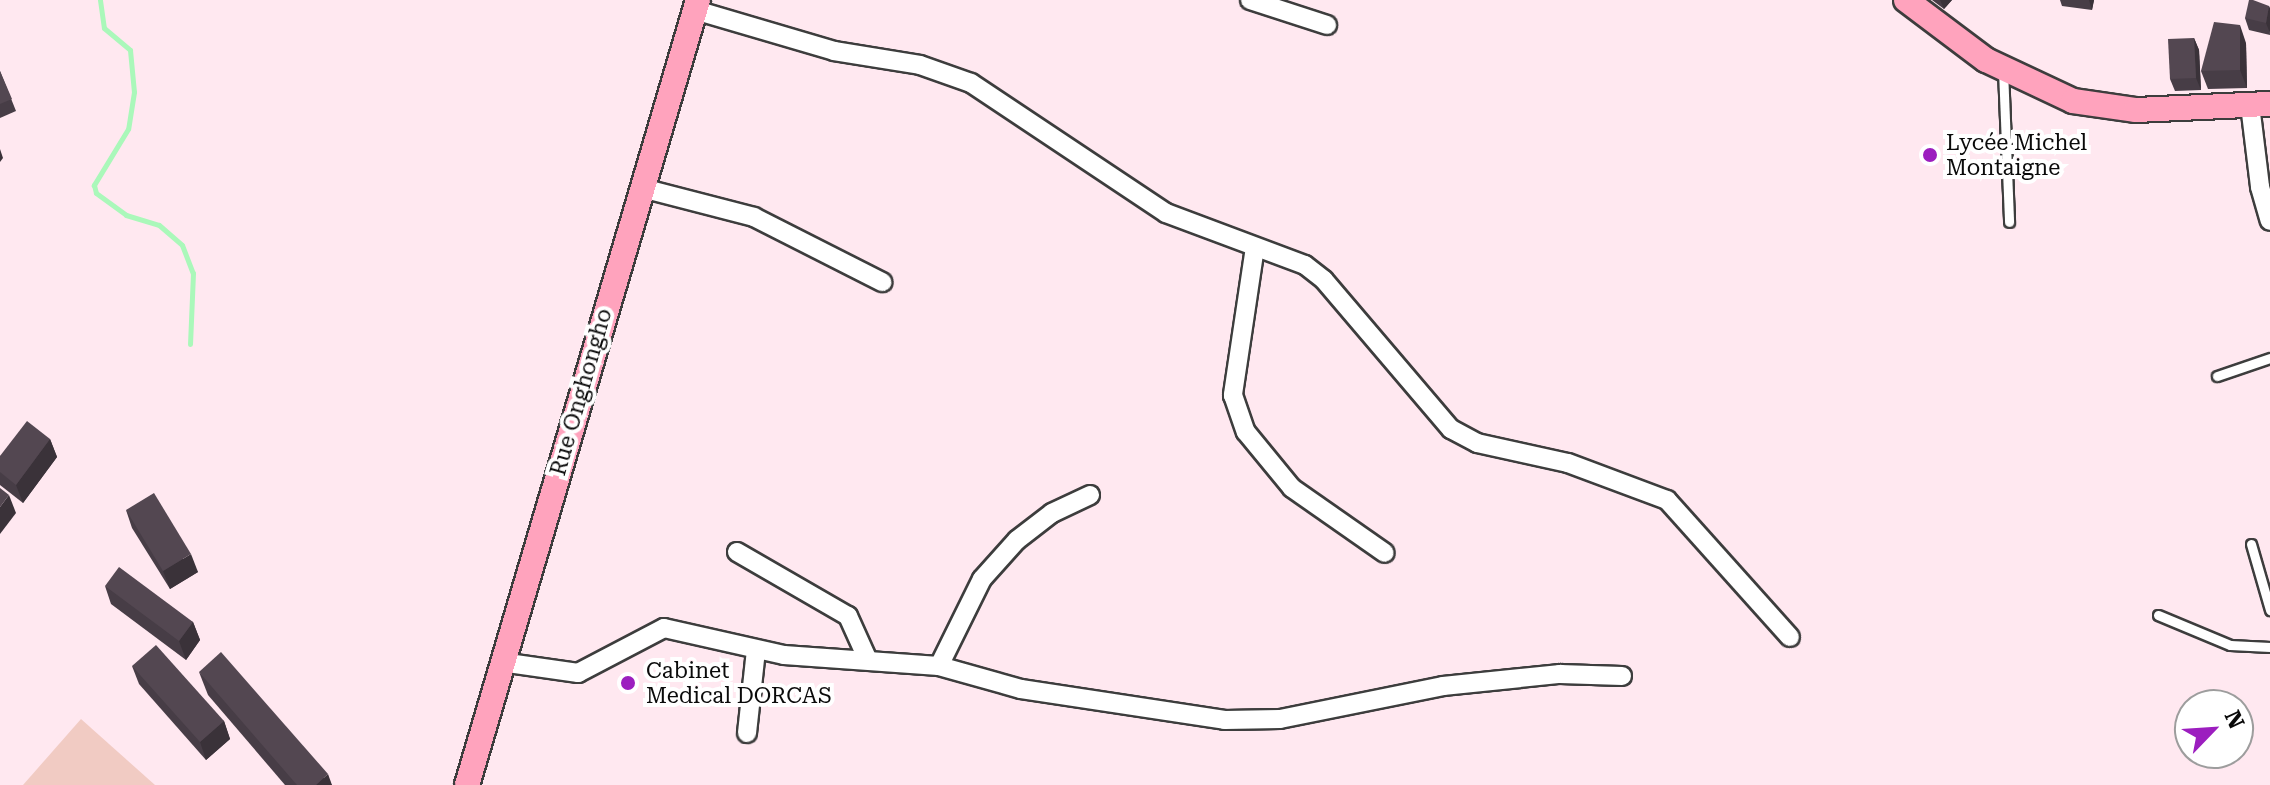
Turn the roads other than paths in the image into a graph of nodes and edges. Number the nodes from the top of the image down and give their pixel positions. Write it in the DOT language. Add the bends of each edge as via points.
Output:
graph roads {
  1 [pos="1250,0"];
  2 [pos="1906,0"];
  3 [pos="696,5"];
  4 [pos="1327,25"];
  5 [pos="2003,70"];
  6 [pos="2260,104"];
  7 [pos="642,188"];
  8 [pos="2270,221"];
  9 [pos="2009,222"];
  10 [pos="1255,247"];
  11 [pos="882,282"];
  12 [pos="2270,358"];
  13 [pos="2217,376"];
  14 [pos="1090,495"];
  15 [pos="2251,544"];
  16 [pos="737,552"];
  17 [pos="1385,553"];
  18 [pos="2270,610"];
  19 [pos="2158,615"];
  20 [pos="1790,637"];
  21 [pos="2270,647"];
  22 [pos="756,650"];
  23 [pos="867,658"];
  24 [pos="501,662"];
  25 [pos="939,666"];
  26 [pos="1622,676"];
  27 [pos="747,733"];
  28 [pos="467,785"];
  1 -- 4 [label="street"];
  2 -- 5 [label="main road"];
  3 -- 7 [label="main road, Rue Onghongho"];
  3 -- 10 [label="street" via="834,51 920,65 971,83 1166,213"];
  5 -- 6 [label="main road" via="2073,101 2116,109"];
  5 -- 9 [label="lane"];
  6 -- 8 [label="street" via="2260,187"];
  7 -- 11 [label="street" via="754,217"];
  7 -- 24 [label="main road, Rue Onghongho"];
  10 -- 17 [label="street" via="1233,395 1246,432 1292,488"];
  10 -- 20 [label="street" via="1305,265 1324,280 1451,429 1477,443 1568,463 1667,500"];
  12 -- 13 [label="lane"];
  14 -- 25 [label="street" via="1052,513 1017,540 982,579"];
  15 -- 18 [label="lane"];
  16 -- 23 [label="street" via="848,616"];
  19 -- 21 [label="lane" via="2230,645"];
  22 -- 23 [label="street"];
  22 -- 24 [label="street" via="664,628 578,673"];
  22 -- 27 [label="street"];
  23 -- 25 [label="street"];
  24 -- 28 [label="main road, Rue Onghongho"];
  25 -- 26 [label="street" via="1021,689 1225,720 1280,719 1443,686 1560,674"];
}
